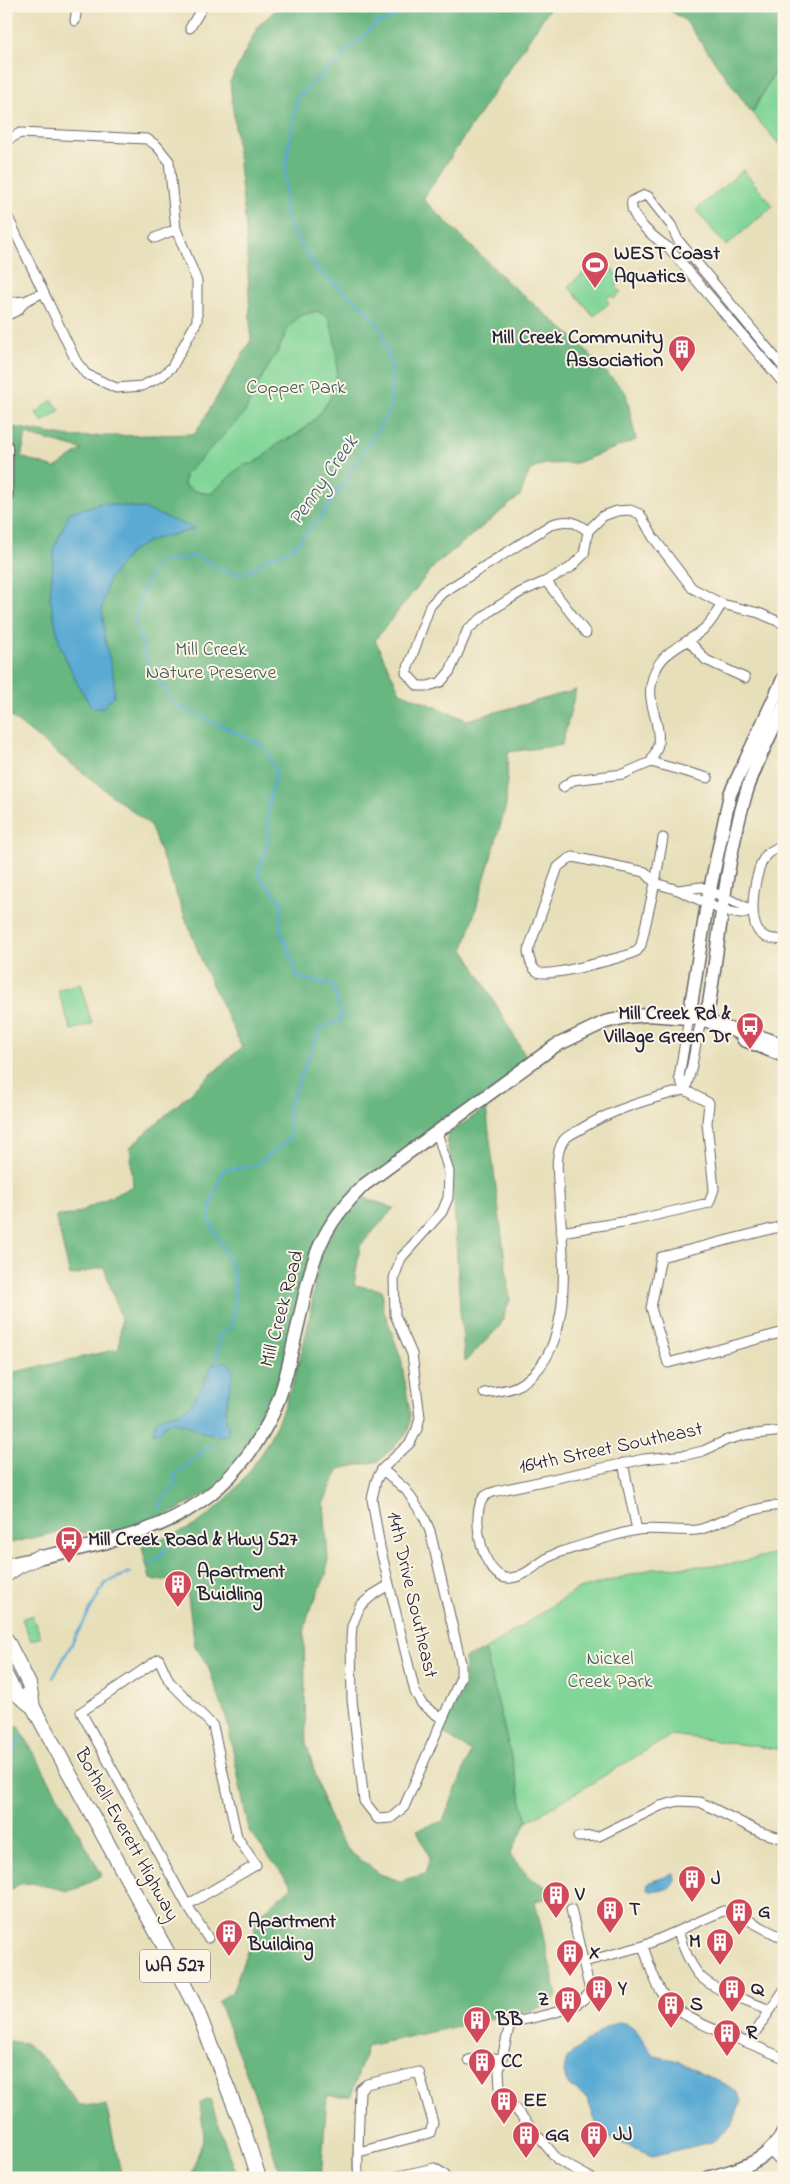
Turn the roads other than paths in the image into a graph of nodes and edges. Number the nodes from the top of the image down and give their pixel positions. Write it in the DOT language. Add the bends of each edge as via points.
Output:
graph roads {
  1 [pos="77,6"];
  2 [pos="203,6"];
  3 [pos="75,21"];
  4 [pos="190,28"];
  5 [pos="6,141"];
  6 [pos="6,214"];
  7 [pos="176,229"];
  8 [pos="155,238"];
  9 [pos="42,292"];
  10 [pos="25,301"];
  11 [pos="6,306"];
  12 [pos="6,316"];
  13 [pos="784,368"];
  14 [pos="784,384"];
  15 [pos="6,446"];
  16 [pos="6,496"];
  17 [pos="588,531"];
  18 [pos="546,582"];
  19 [pos="722,604"];
  20 [pos="784,624"];
  21 [pos="586,632"];
  22 [pos="688,640"];
  23 [pos="784,677"];
  24 [pos="745,678"];
  25 [pos="784,706"];
  26 [pos="651,762"];
  27 [pos="708,778"];
  28 [pos="563,787"];
  29 [pos="663,838"];
  30 [pos="784,844"];
  31 [pos="656,883"];
  32 [pos="678,890"];
  33 [pos="710,890"];
  34 [pos="707,904"];
  35 [pos="722,904"];
  36 [pos="752,911"];
  37 [pos="784,940"];
  38 [pos="689,1018"];
  39 [pos="702,1019"];
  40 [pos="740,1033"];
  41 [pos="784,1045"];
  42 [pos="784,1056"];
  43 [pos="685,1090"];
  44 [pos="437,1132"];
  45 [pos="784,1209"];
  46 [pos="784,1227"];
  47 [pos="561,1232"];
  48 [pos="784,1332"];
  49 [pos="484,1393"];
  50 [pos="784,1432"];
  51 [pos="623,1464"];
  52 [pos="382,1469"];
  53 [pos="784,1505"];
  54 [pos="637,1530"];
  55 [pos="39,1558"];
  56 [pos="6,1565"];
  57 [pos="6,1575"];
  58 [pos="389,1585"];
  59 [pos="6,1639"];
  60 [pos="6,1676"];
  61 [pos="33,1707"];
  62 [pos="442,1719"];
  63 [pos="578,1837"];
  64 [pos="784,1839"];
  65 [pos="187,1905"];
  66 [pos="571,1909"];
  67 [pos="678,1932"];
  68 [pos="208,1938"];
  69 [pos="784,1939"];
  70 [pos="643,1946"];
  71 [pos="584,1962"];
  72 [pos="784,1990"];
  73 [pos="770,2010"];
  74 [pos="748,2043"];
  75 [pos="784,2058"];
  76 [pos="502,2059"];
  77 [pos="468,2060"];
  78 [pos="784,2130"];
  79 [pos="770,2151"];
  80 [pos="359,2152"];
  81 [pos="784,2166"];
  82 [pos="259,2178"];
  83 [pos="359,2178"];
  84 [pos="390,2178"];
  85 [pos="445,2178"];
  86 [pos="591,2178"];
  87 [pos="707,2178"];
  1 -- 3 [label="street"];
  2 -- 4 [label="street"];
  5 -- 7 [label="street" via="20,133 147,140 157,146 168,161"];
  6 -- 9 [label="street"];
  7 -- 8 [label="street"];
  7 -- 9 [label="street" via="197,281 197,321 172,367 142,386 116,388 86,374 76,361"];
  9 -- 10 [label="street"];
  10 -- 11 [label="street"];
  10 -- 12 [label="street" via="18,310"];
  13 -- 14 [label="street" via="678,240 672,225 649,197 638,197 632,201 633,213 669,248"];
  15 -- 16 [label="main road"];
  17 -- 18 [label="street" via="584,554 570,568"];
  17 -- 18 [label="street" via="565,520 552,524 442,593 430,606 406,673 418,686 441,682 450,671 468,630 521,592"];
  17 -- 19 [label="street" via="603,516 617,511 630,510 640,514 653,537 692,588"];
  18 -- 21 [label="street"];
  19 -- 20 [label="street" via="759,613"];
  19 -- 22 [label="street" via="708,625"];
  22 -- 24 [label="street" via="706,660"];
  22 -- 26 [label="street" via="666,654 651,687 658,744"];
  23 -- 33 [label="main road" via="730,794"];
  25 -- 35 [label="main road" via="757,762 745,797"];
  26 -- 27 [label="street"];
  26 -- 28 [label="street" via="624,774 573,780"];
  29 -- 31 [label="street"];
  30 -- 36 [label="street" via="768,854 762,863"];
  31 -- 31 [label="street" via="641,945 636,951 555,973 540,973 534,968 528,951 558,867 568,858 645,872"];
  31 -- 32 [label="street"];
  32 -- 33 [label="street" via="701,887"];
  32 -- 34 [label="street"];
  33 -- 34 [label="main road"];
  33 -- 35 [label="street"];
  34 -- 35 [label="street"];
  34 -- 38 [label="main road"];
  35 -- 36 [label="street" via="741,914"];
  35 -- 39 [label="main road" via="709,1004"];
  36 -- 37 [label="street" via="754,924 760,933"];
  38 -- 39 [label="main road, Mill Creek Road"];
  38 -- 43 [label="street" via="679,1077"];
  38 -- 44 [label="main road, Mill Creek Road" via="627,1017 583,1031 550,1049"];
  39 -- 40 [label="main road, Mill Creek Road"];
  39 -- 43 [label="street"];
  40 -- 41 [label="main road, Mill Creek Road" via="747,1032"];
  40 -- 42 [label="main road, Mill Creek Road" via="744,1040"];
  43 -- 47 [label="street" via="598,1118 564,1139 558,1157"];
  43 -- 47 [label="street" via="710,1103 707,1123 714,1189 710,1203"];
  44 -- 52 [label="street" via="449,1172 448,1198 442,1212 401,1258 394,1278 395,1315 412,1354 420,1416 410,1443"];
  44 -- 55 [label="main road, Mill Creek Road" via="364,1184 326,1230 305,1286 284,1381 269,1422 236,1472 196,1507 158,1526 127,1537"];
  45 -- 46 [label="street"];
  46 -- 48 [label="street" via="661,1257 651,1308 668,1363"];
  47 -- 49 [label="street" via="562,1293 553,1346 529,1379 504,1391"];
  50 -- 51 [label="street, 164th Street Southeast" via="746,1435 703,1451"];
  51 -- 54 [label="street"];
  51 -- 54 [label="street, 164th Street Southeast" via="504,1489 484,1497 477,1515 479,1532 494,1572 509,1579 523,1575 552,1555"];
  52 -- 58 [label="street, 14th Drive Southeast" via="372,1499"];
  52 -- 62 [label="street" via="413,1499 430,1531 461,1663 461,1678"];
  53 -- 54 [label="street" via="748,1511 698,1530"];
  55 -- 56 [label="main road, Mill Creek Road"];
  55 -- 57 [label="main road"];
  58 -- 62 [label="street, 14th Drive Southeast" via="416,1692 422,1704"];
  58 -- 62 [label="street" via="360,1606 351,1632 352,1700 364,1802 378,1819 391,1818 400,1812"];
  59 -- 61 [label="main road, Bothell-Everett Highway / WA 527" via="29,1684"];
  60 -- 61 [label="main road, Bothell-Everett Highway / WA 527" via="15,1694"];
  61 -- 82 [label="main road, Bothell-Everett Highway / WA 527" via="197,2010"];
  63 -- 64 [label="street" via="599,1836 660,1806 679,1801 700,1802 760,1832"];
  65 -- 65 [label="street" via="81,1712 160,1660 168,1681 214,1726 237,1837 256,1865"];
  65 -- 68 [label="street"];
  66 -- 71 [label="street"];
  67 -- 69 [label="street" via="727,1910"];
  67 -- 70 [label="street"];
  67 -- 73 [label="street" via="700,1976"];
  70 -- 71 [label="street"];
  70 -- 74 [label="street" via="660,1988 672,2005 684,2014"];
  71 -- 76 [label="street" via="590,1986 585,2000 560,2011 513,2024 509,2028"];
  72 -- 73 [label="street"];
  73 -- 74 [label="street"];
  74 -- 75 [label="street"];
  76 -- 77 [label="street"];
  76 -- 86 [label="street" via="499,2079 503,2094 558,2160"];
  78 -- 79 [label="main road"];
  79 -- 81 [label="street"];
  79 -- 87 [label="main road" via="744,2167"];
  80 -- 80 [label="street" via="360,2088 418,2072 433,2124 430,2133"];
  80 -- 83 [label="street" via="356,2174"];
  84 -- 85 [label="street" via="434,2168"];
}
